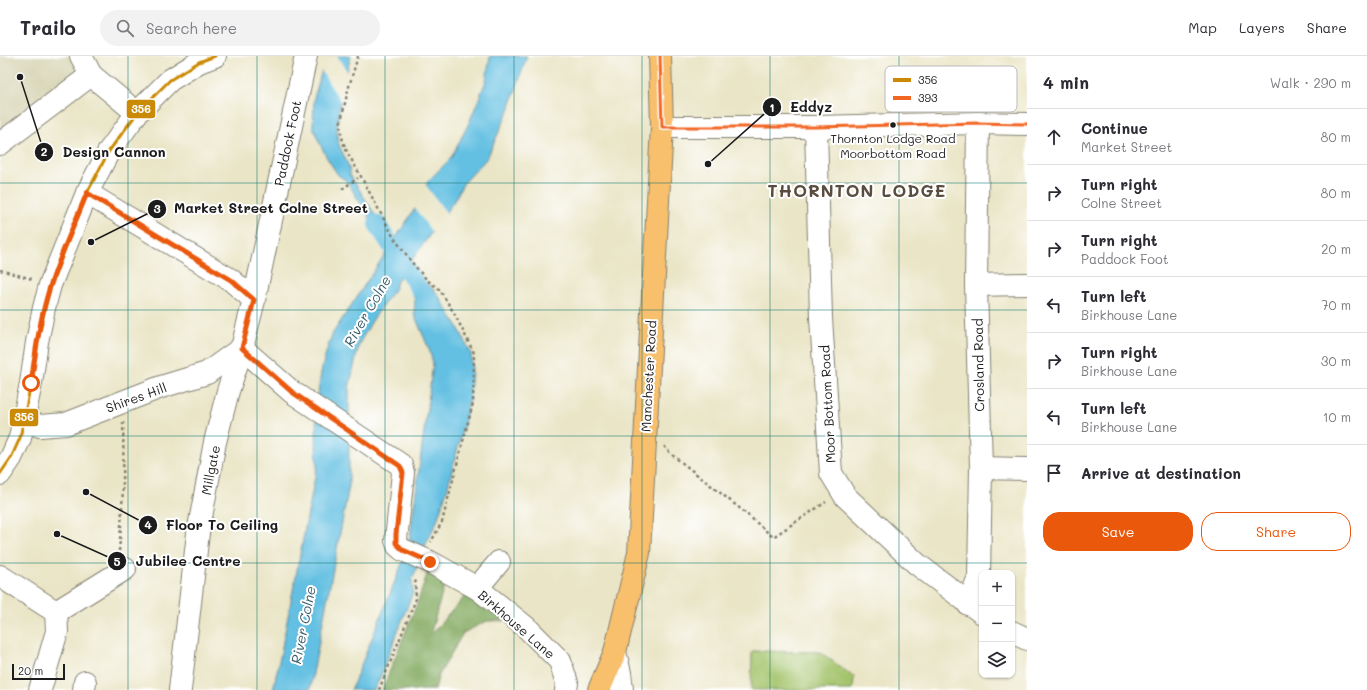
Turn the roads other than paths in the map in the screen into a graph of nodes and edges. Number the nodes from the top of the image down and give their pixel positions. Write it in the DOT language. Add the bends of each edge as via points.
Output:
graph roads {
  1 [pos="215,56"];
  2 [pos="306,56"];
  3 [pos="660,56"];
  4 [pos="86,65"];
  5 [pos="137,114"];
  6 [pos="978,124"];
  7 [pos="1027,124"];
  8 [pos="662,126"];
  9 [pos="816,127"];
  10 [pos="0,144"];
  11 [pos="87,193"];
  12 [pos="1027,284"];
  13 [pos="976,285"];
  14 [pos="254,300"];
  15 [pos="242,348"];
  16 [pos="24,421"];
  17 [pos="981,468"];
  18 [pos="1027,469"];
  19 [pos="0,474"];
  20 [pos="499,562"];
  21 [pos="119,573"];
  22 [pos="0,576"];
  23 [pos="477,588"];
  24 [pos="975,609"];
  25 [pos="56,612"];
  26 [pos="1015,634"];
  27 [pos="1027,640"];
  28 [pos="615,652"];
  29 [pos="40,690"];
  30 [pos="180,690"];
  31 [pos="566,690"];
  32 [pos="599,690"];
  33 [pos="622,690"];
  1 -- 5 [label="street" via="199,62 170,80"];
  2 -- 14 [label="street, Paddock Foot"];
  3 -- 8 [label="main road, Manchester Road"];
  4 -- 5 [label="street"];
  4 -- 10 [label="street"];
  5 -- 11 [label="street" via="109,151"];
  6 -- 7 [label="street"];
  6 -- 9 [label="street"];
  6 -- 13 [label="street, Crosland Road"];
  8 -- 9 [label="street"];
  8 -- 28 [label="main road, Manchester Road" via="639,553"];
  9 -- 24 [label="street, Moor Bottom Road" via="822,318 831,473 845,496 917,564"];
  11 -- 14 [label="street" via="231,280"];
  11 -- 16 [label="street" via="50,284"];
  12 -- 13 [label="street"];
  13 -- 17 [label="street, Crosland Road"];
  14 -- 15 [label="street, Paddock Foot"];
  15 -- 16 [label="street, Shires Hill" via="207,373 161,387 66,424 40,426"];
  15 -- 23 [label="street, Birkhouse Lane, bridge" via="304,400 397,462 403,473 396,543 403,550"];
  15 -- 30 [label="street, Millgate" via="215,442 198,534"];
  16 -- 19 [label="street" via="20,438"];
  17 -- 18 [label="street"];
  17 -- 24 [label="street, Crosland Road" via="979,577"];
  20 -- 23 [label="street"];
  21 -- 25 [label="street"];
  22 -- 25 [label="street"];
  23 -- 31 [label="street, Birkhouse Lane" via="527,628 560,661 567,683"];
  25 -- 29 [label="street" via="57,631"];
  26 -- 27 [label="street"];
  28 -- 32 [label="main road, Manchester Road"];
  28 -- 33 [label="street"];
}
